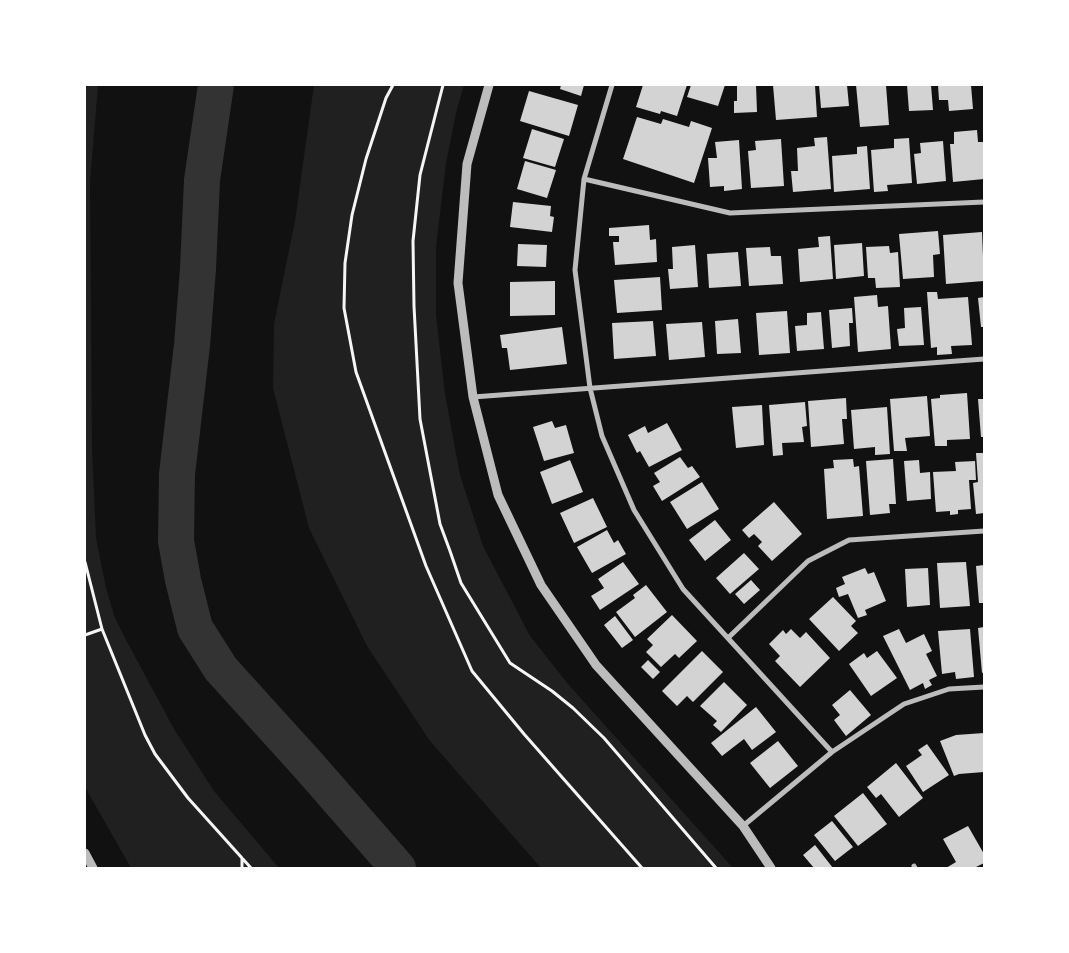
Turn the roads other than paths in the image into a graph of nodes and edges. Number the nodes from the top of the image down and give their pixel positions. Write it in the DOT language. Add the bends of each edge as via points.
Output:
graph roads {
  1 [pos="490,85"];
  2 [pos="612,85"];
  3 [pos="584,179"];
  4 [pos="984,202"];
  5 [pos="984,359"];
  6 [pos="590,388"];
  7 [pos="473,397"];
  8 [pos="984,531"];
  9 [pos="729,637"];
  10 [pos="984,687"];
  11 [pos="832,752"];
  12 [pos="743,826"];
  13 [pos="85,852"];
  14 [pos="93,868"];
  15 [pos="771,868"];
  1 -- 7 [label="street" via="467,164 458,283"];
  2 -- 3 [label="street"];
  3 -- 4 [label="street" via="730,213"];
  3 -- 6 [label="street" via="575,270"];
  5 -- 6 [label="street"];
  6 -- 7 [label="street"];
  6 -- 9 [label="street" via="602,436 634,510 683,589"];
  7 -- 12 [label="street" via="498,495 541,586 596,665"];
  8 -- 9 [label="street" via="849,540 808,561"];
  9 -- 11 [label="street"];
  10 -- 11 [label="street" via="949,689 904,704"];
  11 -- 12 [label="street"];
  12 -- 15 [label="street"];
  13 -- 14 [label="street"];
}
